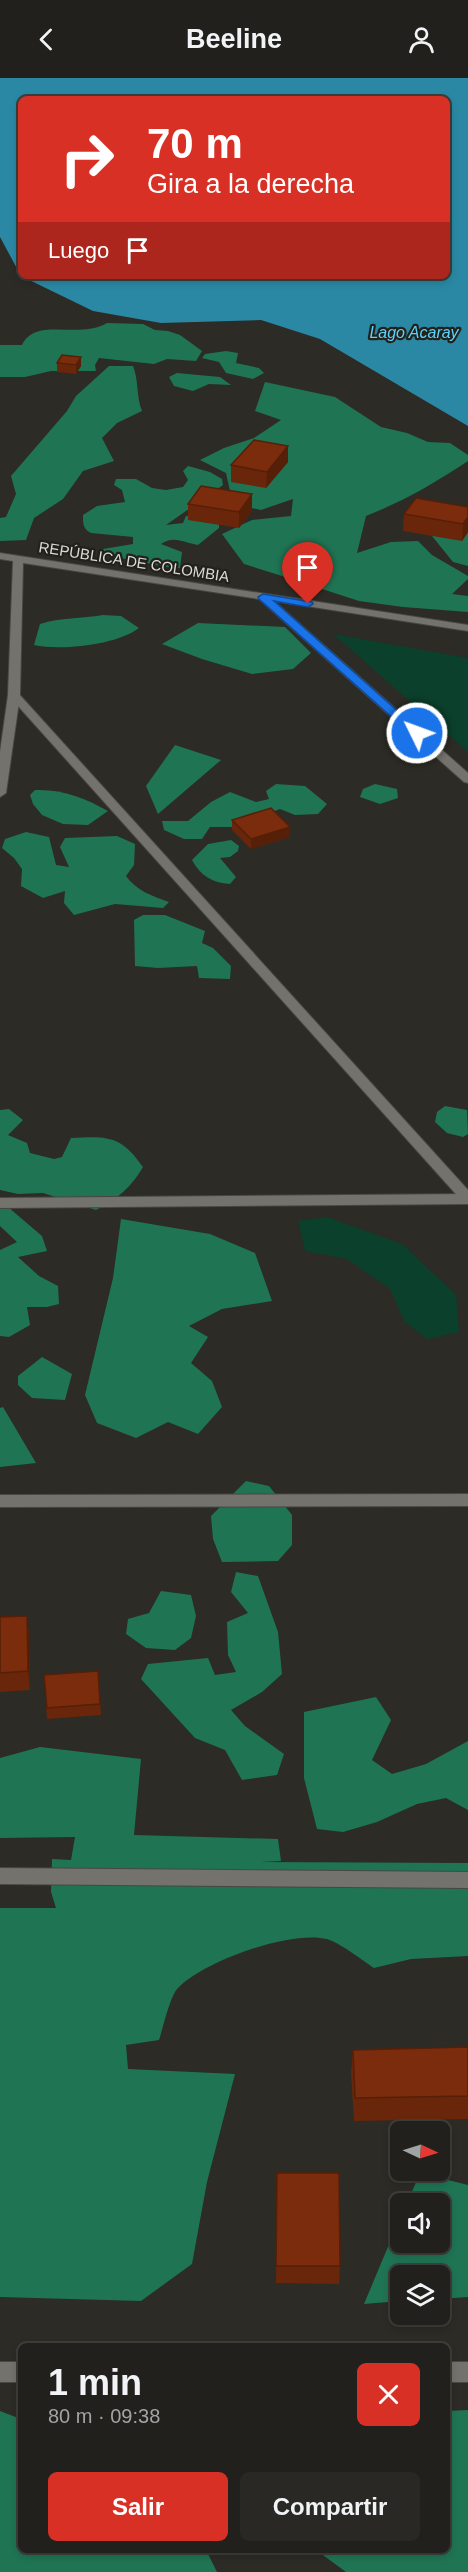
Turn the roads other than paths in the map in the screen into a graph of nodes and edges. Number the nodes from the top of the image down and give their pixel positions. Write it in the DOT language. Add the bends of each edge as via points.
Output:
graph roads {
  1 [pos="0,556"];
  2 [pos="18,559"];
  3 [pos="263,597"];
  4 [pos="468,628"];
  5 [pos="14,694"];
  6 [pos="468,779"];
  7 [pos="0,793"];
  8 [pos="468,1199"];
  9 [pos="0,1203"];
  10 [pos="468,1500"];
  11 [pos="0,1501"];
  12 [pos="0,1876"];
  13 [pos="468,1880"];
  14 [pos="0,2372"];
  15 [pos="18,2372"];
  16 [pos="450,2372"];
  17 [pos="468,2372"];
  1 -- 2 [label="street, REPÚBLICA DE COLOMBIA"];
  2 -- 3 [label="street, REPÚBLICA DE COLOMBIA"];
  2 -- 5 [label="street"];
  3 -- 4 [label="street, REPÚBLICA DE COLOMBIA"];
  3 -- 6 [label="street"];
  5 -- 7 [label="street"];
  5 -- 8 [label="street"];
  8 -- 9 [label="street"];
  10 -- 11 [label="street"];
  12 -- 13 [label="street"];
  14 -- 15 [label="street"];
  16 -- 17 [label="street"];
}
